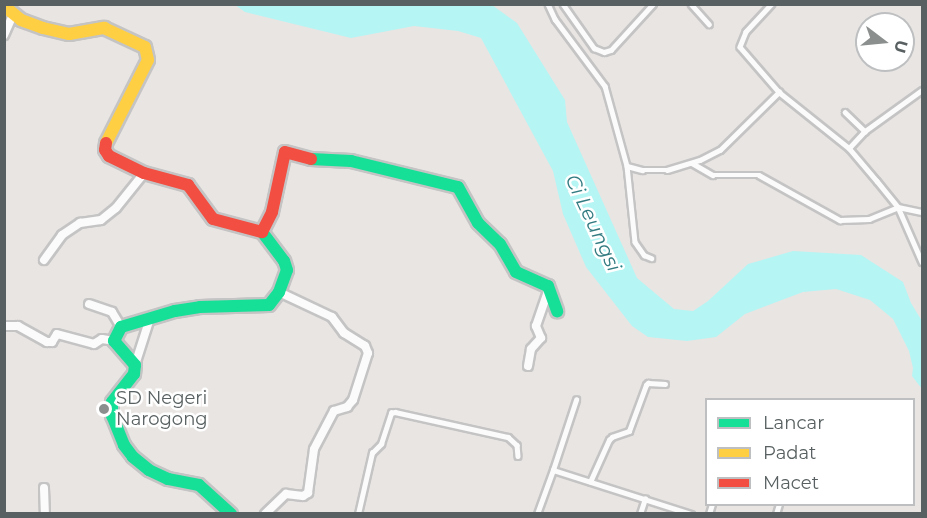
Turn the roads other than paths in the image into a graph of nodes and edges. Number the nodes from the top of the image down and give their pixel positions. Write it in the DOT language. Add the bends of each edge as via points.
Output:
graph roads {
  1 [pos="548,4"];
  2 [pos="653,4"];
  3 [pos="691,4"];
  4 [pos="772,4"];
  5 [pos="567,6"];
  6 [pos="9,10"];
  7 [pos="709,24"];
  8 [pos="4,35"];
  9 [pos="922,90"];
  10 [pos="779,92"];
  11 [pos="845,112"];
  12 [pos="865,130"];
  13 [pos="849,148"];
  14 [pos="692,163"];
  15 [pos="627,166"];
  16 [pos="144,172"];
  17 [pos="898,207"];
  18 [pos="922,212"];
  19 [pos="262,232"];
  20 [pos="651,258"];
  21 [pos="44,261"];
  22 [pos="922,262"];
  23 [pos="549,289"];
  24 [pos="279,292"];
  25 [pos="89,304"];
  26 [pos="557,311"];
  27 [pos="149,321"];
  28 [pos="4,326"];
  29 [pos="122,327"];
  30 [pos="114,341"];
  31 [pos="135,365"];
  32 [pos="528,366"];
  33 [pos="665,384"];
  34 [pos="576,400"];
  35 [pos="518,456"];
  36 [pos="553,470"];
  37 [pos="590,482"];
  38 [pos="44,488"];
  39 [pos="645,499"];
  40 [pos="45,513"];
  41 [pos="231,513"];
  42 [pos="265,513"];
  43 [pos="358,513"];
  44 [pos="537,513"];
  45 [pos="640,513"];
  46 [pos="691,513"];
  1 -- 15 [label="lane" via="605,86"];
  2 -- 5 [label="lane" via="604,52 594,48"];
  3 -- 7 [label="lane"];
  4 -- 10 [label="lane" via="746,32 740,47"];
  6 -- 8 [label="street"];
  6 -- 16 [label="street" via="25,22 69,34 104,28 145,47 148,60 105,145 109,156"];
  9 -- 12 [label="lane"];
  10 -- 13 [label="lane"];
  10 -- 14 [label="lane" via="720,150"];
  11 -- 12 [label="lane"];
  12 -- 13 [label="lane"];
  13 -- 17 [label="lane"];
  14 -- 15 [label="lane" via="667,170"];
  14 -- 17 [label="lane" via="713,174 759,175 840,220 869,219"];
  15 -- 20 [label="lane" via="635,242"];
  16 -- 19 [label="street" via="188,185 213,219"];
  16 -- 21 [label="street" via="116,208 101,220 80,223 62,235"];
  17 -- 18 [label="lane"];
  17 -- 22 [label="lane"];
  19 -- 23 [label="street" via="272,212 285,153 324,162 362,162 458,187 478,223 500,244 516,272 546,284"];
  19 -- 24 [label="street" via="287,265"];
  23 -- 26 [label="street"];
  23 -- 32 [label="street" via="536,326 541,338 531,349"];
  24 -- 27 [label="street" via="265,307 200,307"];
  24 -- 42 [label="street" via="332,317 344,333 368,352 353,400 347,407 334,411 314,450 308,493 286,494"];
  25 -- 29 [label="street" via="112,312"];
  27 -- 29 [label="street"];
  27 -- 31 [label="street"];
  28 -- 30 [label="street" via="18,326 47,342 52,342 57,334 93,344 102,339"];
  29 -- 30 [label="street"];
  30 -- 31 [label="street"];
  31 -- 41 [label="street" via="134,374 112,402 112,416 124,444 149,470 168,479 199,485"];
  33 -- 37 [label="lane" via="648,382 629,431 612,436"];
  34 -- 36 [label="lane"];
  35 -- 43 [label="lane" via="517,445 507,437 391,413 381,444 372,453"];
  36 -- 37 [label="lane"];
  36 -- 44 [label="lane"];
  37 -- 39 [label="lane"];
  38 -- 40 [label="street"];
  39 -- 45 [label="lane"];
  39 -- 46 [label="lane"];
}
